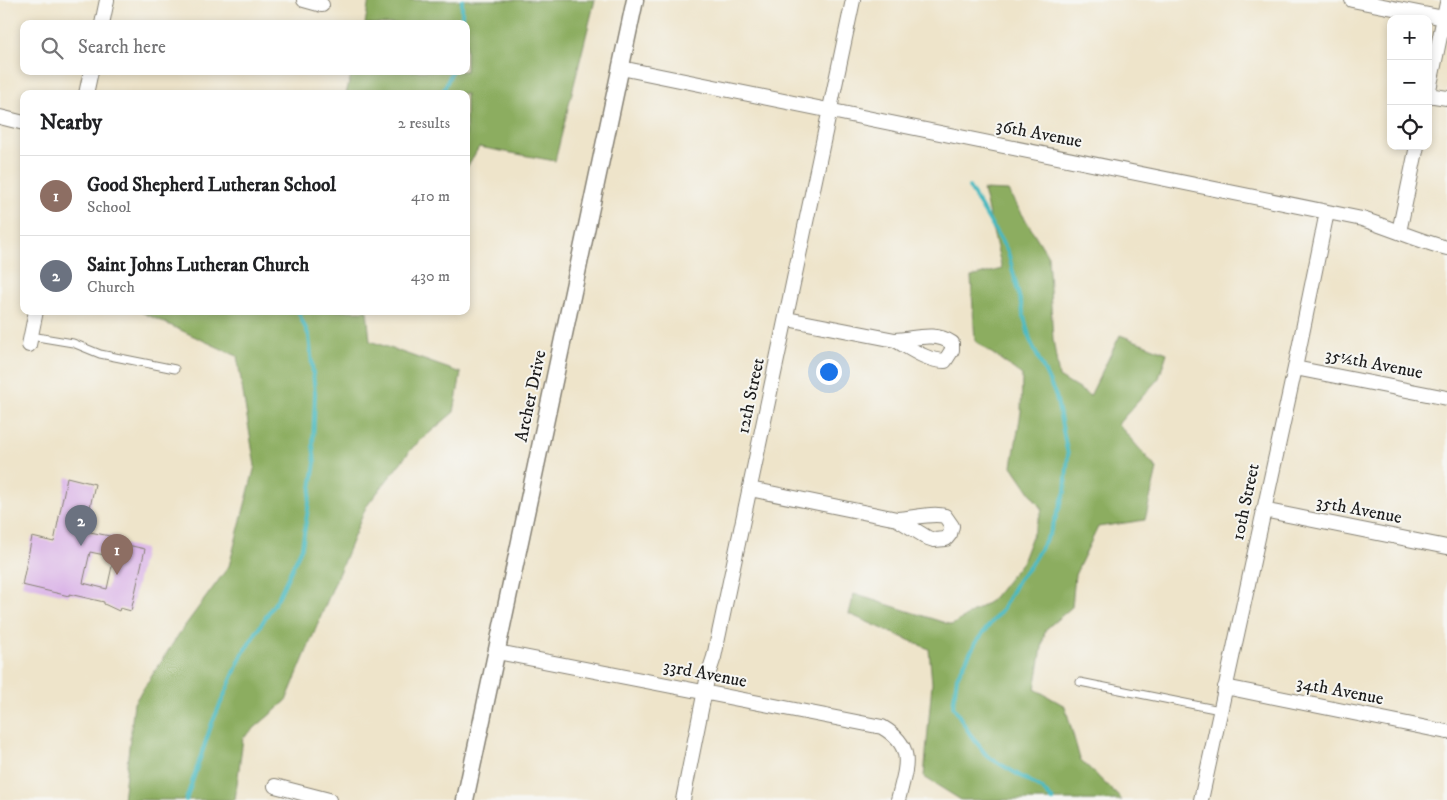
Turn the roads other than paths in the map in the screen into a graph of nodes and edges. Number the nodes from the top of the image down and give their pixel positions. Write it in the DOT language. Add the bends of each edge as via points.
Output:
graph roads {
  1 [pos="107,0"];
  2 [pos="304,0"];
  3 [pos="635,0"];
  4 [pos="854,0"];
  5 [pos="1352,0"];
  6 [pos="1447,3"];
  7 [pos="322,4"];
  8 [pos="1444,18"];
  9 [pos="103,20"];
  10 [pos="621,68"];
  11 [pos="90,75"];
  12 [pos="1432,75"];
  13 [pos="87,90"];
  14 [pos="1432,95"];
  15 [pos="1447,98"];
  16 [pos="831,111"];
  17 [pos="0,117"];
  18 [pos="20,122"];
  19 [pos="1416,150"];
  20 [pos="1327,212"];
  21 [pos="1399,232"];
  22 [pos="1447,248"];
  23 [pos="35,315"];
  24 [pos="787,319"];
  25 [pos="30,340"];
  26 [pos="896,340"];
  27 [pos="1295,368"];
  28 [pos="175,370"];
  29 [pos="1447,398"];
  30 [pos="750,489"];
  31 [pos="1263,510"];
  32 [pos="896,519"];
  33 [pos="1447,547"];
  34 [pos="497,652"];
  35 [pos="1080,682"];
  36 [pos="1225,687"];
  37 [pos="704,693"];
  38 [pos="1220,710"];
  39 [pos="1447,732"];
  40 [pos="274,786"];
  41 [pos="329,800"];
  42 [pos="464,800"];
  43 [pos="683,800"];
  44 [pos="898,800"];
  45 [pos="1200,800"];
  1 -- 9 [label="street"];
  2 -- 7 [label="street"];
  3 -- 10 [label="street, Archer Drive"];
  4 -- 16 [label="street, 12th Street"];
  5 -- 8 [label="street"];
  6 -- 8 [label="street"];
  8 -- 12 [label="street"];
  10 -- 16 [label="street, 36th Avenue"];
  10 -- 34 [label="street, Archer Drive"];
  11 -- 13 [label="street"];
  14 -- 15 [label="street"];
  16 -- 20 [label="street, 36th Avenue"];
  16 -- 24 [label="street, 12th Street"];
  17 -- 18 [label="street"];
  19 -- 21 [label="street"];
  20 -- 21 [label="street, 36th Avenue" via="1362,219"];
  20 -- 27 [label="street, 10th Street"];
  21 -- 22 [label="street, 36th Avenue"];
  23 -- 25 [label="street"];
  24 -- 26 [label="street"];
  24 -- 30 [label="street, 12th Street"];
  25 -- 28 [label="lane" via="73,344 100,354"];
  27 -- 29 [label="street, 35½th Avenue"];
  27 -- 31 [label="street, 10th Street"];
  30 -- 32 [label="street"];
  30 -- 37 [label="street, 12th Street"];
  31 -- 33 [label="street, 35th Avenue"];
  31 -- 36 [label="street, 10th Street"];
  34 -- 37 [label="street, 33rd Avenue"];
  34 -- 42 [label="street, Archer Drive"];
  35 -- 38 [label="lane"];
  36 -- 38 [label="street, 10th Street"];
  36 -- 39 [label="street, 34th Avenue"];
  37 -- 43 [label="street, 12th Street"];
  37 -- 44 [label="street, 33rd Avenue" via="882,727 902,743 905,752"];
  38 -- 45 [label="street, 10th Street"];
  40 -- 41 [label="street"];
}
